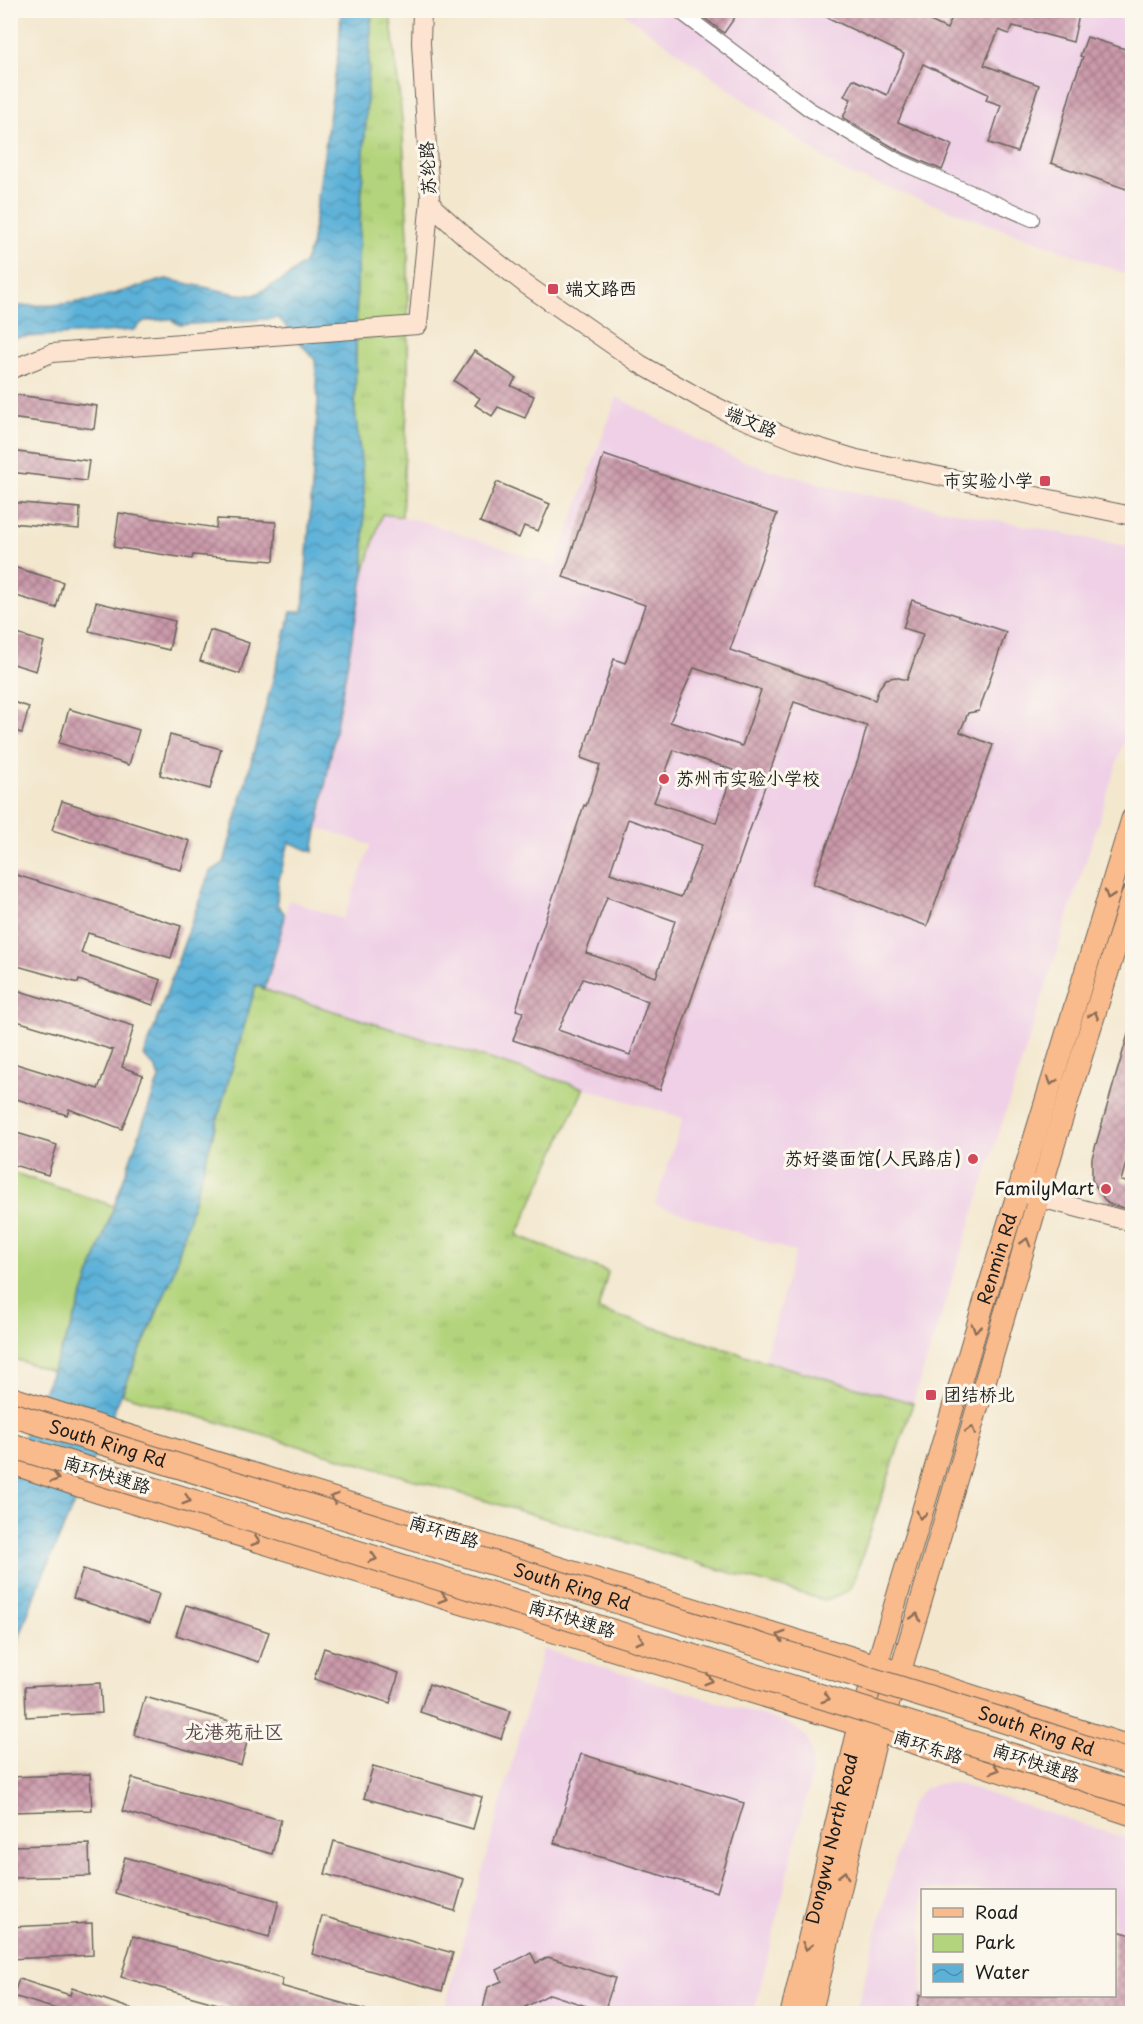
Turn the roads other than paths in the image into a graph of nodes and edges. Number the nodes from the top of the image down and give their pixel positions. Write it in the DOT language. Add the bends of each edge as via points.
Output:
graph roads {
  1 [pos="422,10"];
  2 [pos="678,10"];
  3 [pos="430,200"];
  4 [pos="1032,219"];
  5 [pos="10,370"];
  6 [pos="1132,516"];
  7 [pos="1132,819"];
  8 [pos="1132,895"];
  9 [pos="1018,1192"];
  10 [pos="1039,1199"];
  11 [pos="1132,1222"];
  12 [pos="14,1404"];
  13 [pos="10,1445"];
  14 [pos="10,1463"];
  15 [pos="878,1665"];
  16 [pos="900,1673"];
  17 [pos="869,1728"];
  18 [pos="1132,1747"];
  19 [pos="1132,1763"];
  20 [pos="1132,1794"];
  21 [pos="1132,1815"];
  22 [pos="791,2013"];
  23 [pos="811,2013"];
  1 -- 3 [label="street, 苏纶路"];
  2 -- 4 [label="street" via="809,109 898,161"];
  3 -- 5 [label="street, 苏纶路" via="418,325 52,353"];
  3 -- 6 [label="street, 端文路" via="468,239 609,343 670,382 737,417 857,459"];
  7 -- 9 [label="main road, Renmin Rd, one-way"];
  10 -- 8 [label="main road, Renmin Rd, one-way"];
  9 -- 10 [label="street"];
  9 -- 15 [label="main road, Renmin Rd, one-way"];
  10 -- 11 [label="street"];
  16 -- 10 [label="main road, Renmin Rd, one-way"];
  15 -- 12 [label="main road, 南环西路, one-way" via="124,1434"];
  12 -- 19 [label="highway, South Ring Rd, bridge"];
  13 -- 20 [label="highway, 南环快速路, one-way, bridge"];
  14 -- 17 [label="main road, one-way"];
  15 -- 16 [label="main road"];
  15 -- 17 [label="main road, Dongwu North Road"];
  16 -- 17 [label="main road, Dongwu North Road"];
  16 -- 18 [label="main road"];
  17 -- 21 [label="main road, 南环东路, one-way"];
  17 -- 22 [label="main road, Dongwu North Road, one-way"];
  23 -- 17 [label="main road, Dongwu North Road, one-way"];
}
